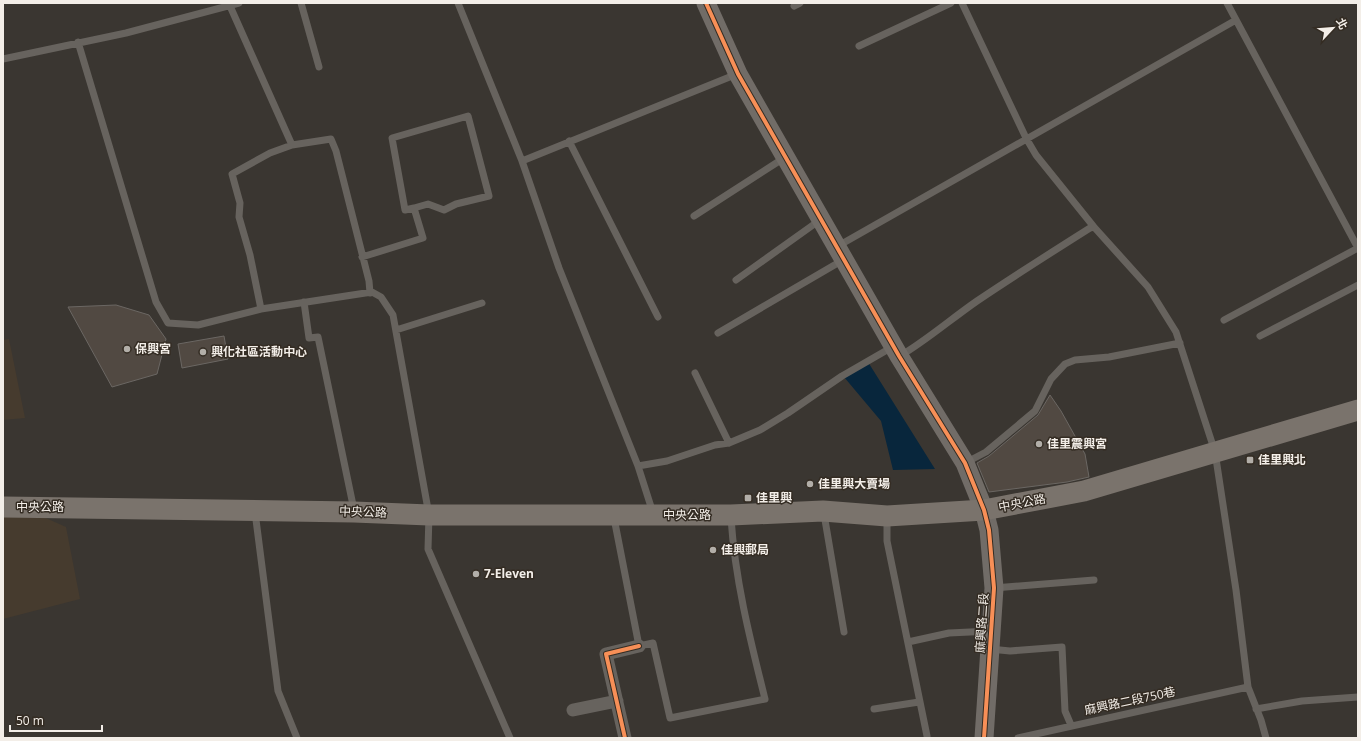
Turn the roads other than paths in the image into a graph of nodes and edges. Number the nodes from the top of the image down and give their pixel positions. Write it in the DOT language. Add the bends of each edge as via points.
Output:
graph roads {
  1 [pos="239,3"];
  2 [pos="301,3"];
  3 [pos="458,3"];
  4 [pos="706,3"];
  5 [pos="951,3"];
  6 [pos="962,3"];
  7 [pos="1227,3"];
  8 [pos="230,6"];
  9 [pos="1236,20"];
  10 [pos="78,42"];
  11 [pos="859,46"];
  12 [pos="3,59"];
  13 [pos="319,67"];
  14 [pos="738,74"];
  15 [pos="1026,138"];
  16 [pos="569,141"];
  17 [pos="292,145"];
  18 [pos="786,156"];
  19 [pos="522,161"];
  20 [pos="414,208"];
  21 [pos="694,216"];
  22 [pos="822,219"];
  23 [pos="1094,227"];
  24 [pos="1358,248"];
  25 [pos="841,253"];
  26 [pos="362,257"];
  27 [pos="736,280"];
  28 [pos="1358,285"];
  29 [pos="370,293"];
  30 [pos="304,302"];
  31 [pos="482,303"];
  32 [pos="261,309"];
  33 [pos="658,317"];
  34 [pos="1224,320"];
  35 [pos="396,330"];
  36 [pos="718,333"];
  37 [pos="1260,336"];
  38 [pos="1180,343"];
  39 [pos="897,351"];
  40 [pos="695,373"];
  41 [pos="1358,410"];
  42 [pos="729,443"];
  43 [pos="1215,452"];
  44 [pos="965,463"];
  45 [pos="638,466"];
  46 [pos="3,507"];
  47 [pos="255,510"];
  48 [pos="984,510"];
  49 [pos="823,511"];
  50 [pos="354,512"];
  51 [pos="428,515"];
  52 [pos="613,515"];
  53 [pos="654,515"];
  54 [pos="731,515"];
  55 [pos="887,516"];
  56 [pos="1094,580"];
  57 [pos="994,588"];
  58 [pos="844,632"];
  59 [pos="991,640"];
  60 [pos="908,642"];
  61 [pos="639,646"];
  62 [pos="1248,686"];
  63 [pos="1358,697"];
  64 [pos="617,701"];
  65 [pos="920,702"];
  66 [pos="874,708"];
  67 [pos="1256,709"];
  68 [pos="573,710"];
  69 [pos="1071,725"];
  70 [pos="927,736"];
  71 [pos="297,738"];
  72 [pos="510,738"];
  73 [pos="625,738"];
  74 [pos="984,738"];
  75 [pos="1018,738"];
  76 [pos="1266,738"];
  1 -- 8 [label="lane"];
  2 -- 13 [label="lane"];
  3 -- 19 [label="lane"];
  4 -- 14 [label="street, 麻興路二段"];
  5 -- 11 [label="lane"];
  6 -- 15 [label="lane"];
  7 -- 9 [label="lane"];
  8 -- 10 [label="lane" via="126,33"];
  8 -- 17 [label="lane"];
  9 -- 15 [label="lane"];
  9 -- 24 [label="lane"];
  10 -- 12 [label="lane"];
  10 -- 32 [label="lane" via="156,302 168,323 198,325"];
  14 -- 16 [label="lane"];
  14 -- 18 [label="street, 麻興路二段"];
  15 -- 23 [label="lane" via="1036,156"];
  15 -- 25 [label="lane"];
  16 -- 19 [label="lane"];
  16 -- 33 [label="lane"];
  17 -- 26 [label="lane" via="331,139"];
  17 -- 32 [label="lane" via="270,153 232,174 240,203 239,217"];
  18 -- 21 [label="lane"];
  18 -- 22 [label="street, 麻興路二段"];
  19 -- 45 [label="lane" via="559,268"];
  20 -- 20 [label="lane" via="428,204 444,210 456,204 489,196 468,116 392,138 405,210"];
  20 -- 26 [label="lane" via="423,238"];
  22 -- 25 [label="street, 麻興路二段"];
  22 -- 27 [label="lane"];
  23 -- 38 [label="lane" via="1148,287"];
  23 -- 39 [label="lane" via="977,301 922,343"];
  24 -- 34 [label="lane"];
  25 -- 36 [label="lane"];
  25 -- 39 [label="street, 麻興路二段"];
  26 -- 29 [label="lane"];
  28 -- 37 [label="lane"];
  29 -- 30 [label="lane"];
  29 -- 35 [label="lane" via="381,297 393,316"];
  30 -- 32 [label="lane"];
  30 -- 50 [label="lane" via="309,338 318,337"];
  31 -- 35 [label="lane"];
  35 -- 51 [label="lane"];
  38 -- 43 [label="lane"];
  38 -- 44 [label="lane" via="1109,357 1075,360 1065,364 1051,379 1035,411 986,452"];
  39 -- 42 [label="lane" via="842,376 760,430"];
  39 -- 44 [label="street, 麻興路二段"];
  40 -- 42 [label="lane"];
  41 -- 43 [label="main road, 中央公路"];
  42 -- 45 [label="lane" via="667,461"];
  43 -- 48 [label="main road, 中央公路" via="1084,491"];
  43 -- 62 [label="lane"];
  44 -- 48 [label="street, 麻興路二段"];
  45 -- 53 [label="lane"];
  46 -- 47 [label="main road, 中央公路"];
  47 -- 50 [label="main road, 中央公路"];
  47 -- 71 [label="lane" via="278,691"];
  48 -- 55 [label="main road, 中央公路"];
  48 -- 57 [label="street, 麻興路二段" via="989,530"];
  49 -- 54 [label="main road, 中央公路"];
  49 -- 55 [label="main road, 中央公路"];
  49 -- 58 [label="lane"];
  50 -- 51 [label="main road, 中央公路"];
  51 -- 52 [label="main road, 中央公路"];
  51 -- 72 [label="lane" via="428,549"];
  52 -- 53 [label="main road, 中央公路"];
  52 -- 61 [label="lane"];
  53 -- 54 [label="main road, 中央公路"];
  54 -- 61 [label="lane" via="733,548 745,622 765,699 670,718 653,643"];
  55 -- 60 [label="lane" via="887,541"];
  56 -- 57 [label="lane"];
  57 -- 59 [label="street, 麻興路二段"];
  59 -- 60 [label="lane" via="949,633"];
  59 -- 69 [label="lane" via="1010,651 1062,647 1065,711"];
  59 -- 74 [label="street, 麻興路二段"];
  60 -- 65 [label="lane"];
  61 -- 64 [label="street" via="606,654"];
  62 -- 67 [label="lane"];
  62 -- 69 [label="lane, 麻興路二段750巷"];
  63 -- 67 [label="lane" via="1302,701"];
  64 -- 68 [label="street"];
  64 -- 73 [label="street"];
  65 -- 66 [label="lane"];
  65 -- 70 [label="lane"];
  67 -- 76 [label="lane"];
  69 -- 75 [label="lane, 麻興路二段750巷"];
}
